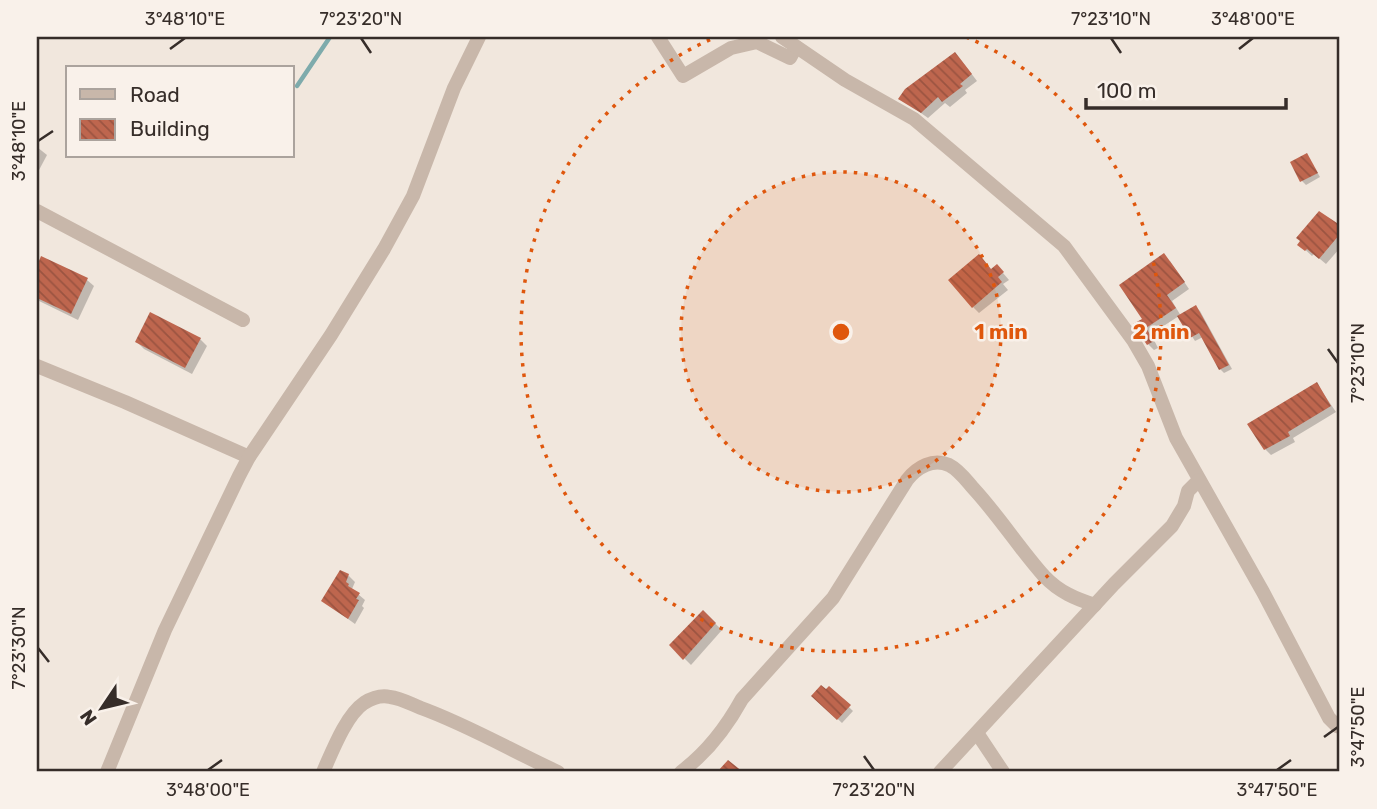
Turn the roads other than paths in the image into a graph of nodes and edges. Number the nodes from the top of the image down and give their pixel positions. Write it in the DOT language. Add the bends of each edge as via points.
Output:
graph roads {
  1 [pos="479,37"];
  2 [pos="658,37"];
  3 [pos="782,37"];
  4 [pos="796,47"];
  5 [pos="37,211"];
  6 [pos="243,320"];
  7 [pos="37,366"];
  8 [pos="249,457"];
  9 [pos="1199,480"];
  10 [pos="1096,606"];
  11 [pos="1340,727"];
  12 [pos="977,733"];
  13 [pos="107,772"];
  14 [pos="323,772"];
  15 [pos="558,772"];
  16 [pos="681,772"];
  17 [pos="940,772"];
  18 [pos="1003,772"];
  1 -- 8 [label="street" via="454,88 413,196 384,249"];
  2 -- 4 [label="street" via="683,76 731,48 757,42 790,58"];
  3 -- 4 [label="street"];
  4 -- 9 [label="street" via="914,119 1064,246 1148,366 1176,438"];
  5 -- 6 [label="street"];
  7 -- 8 [label="street"];
  8 -- 13 [label="street" via="165,630"];
  9 -- 10 [label="street" via="1188,491 1172,526"];
  9 -- 11 [label="street" via="1329,718"];
  10 -- 12 [label="street"];
  10 -- 16 [label="street" via="1066,594 1044,576 961,474 949,465 925,465 915,470 899,491 833,598 742,699 721,734"];
  12 -- 17 [label="street"];
  12 -- 18 [label="street"];
  14 -- 15 [label="street" via="355,711 378,696 391,696 446,717"];
}
